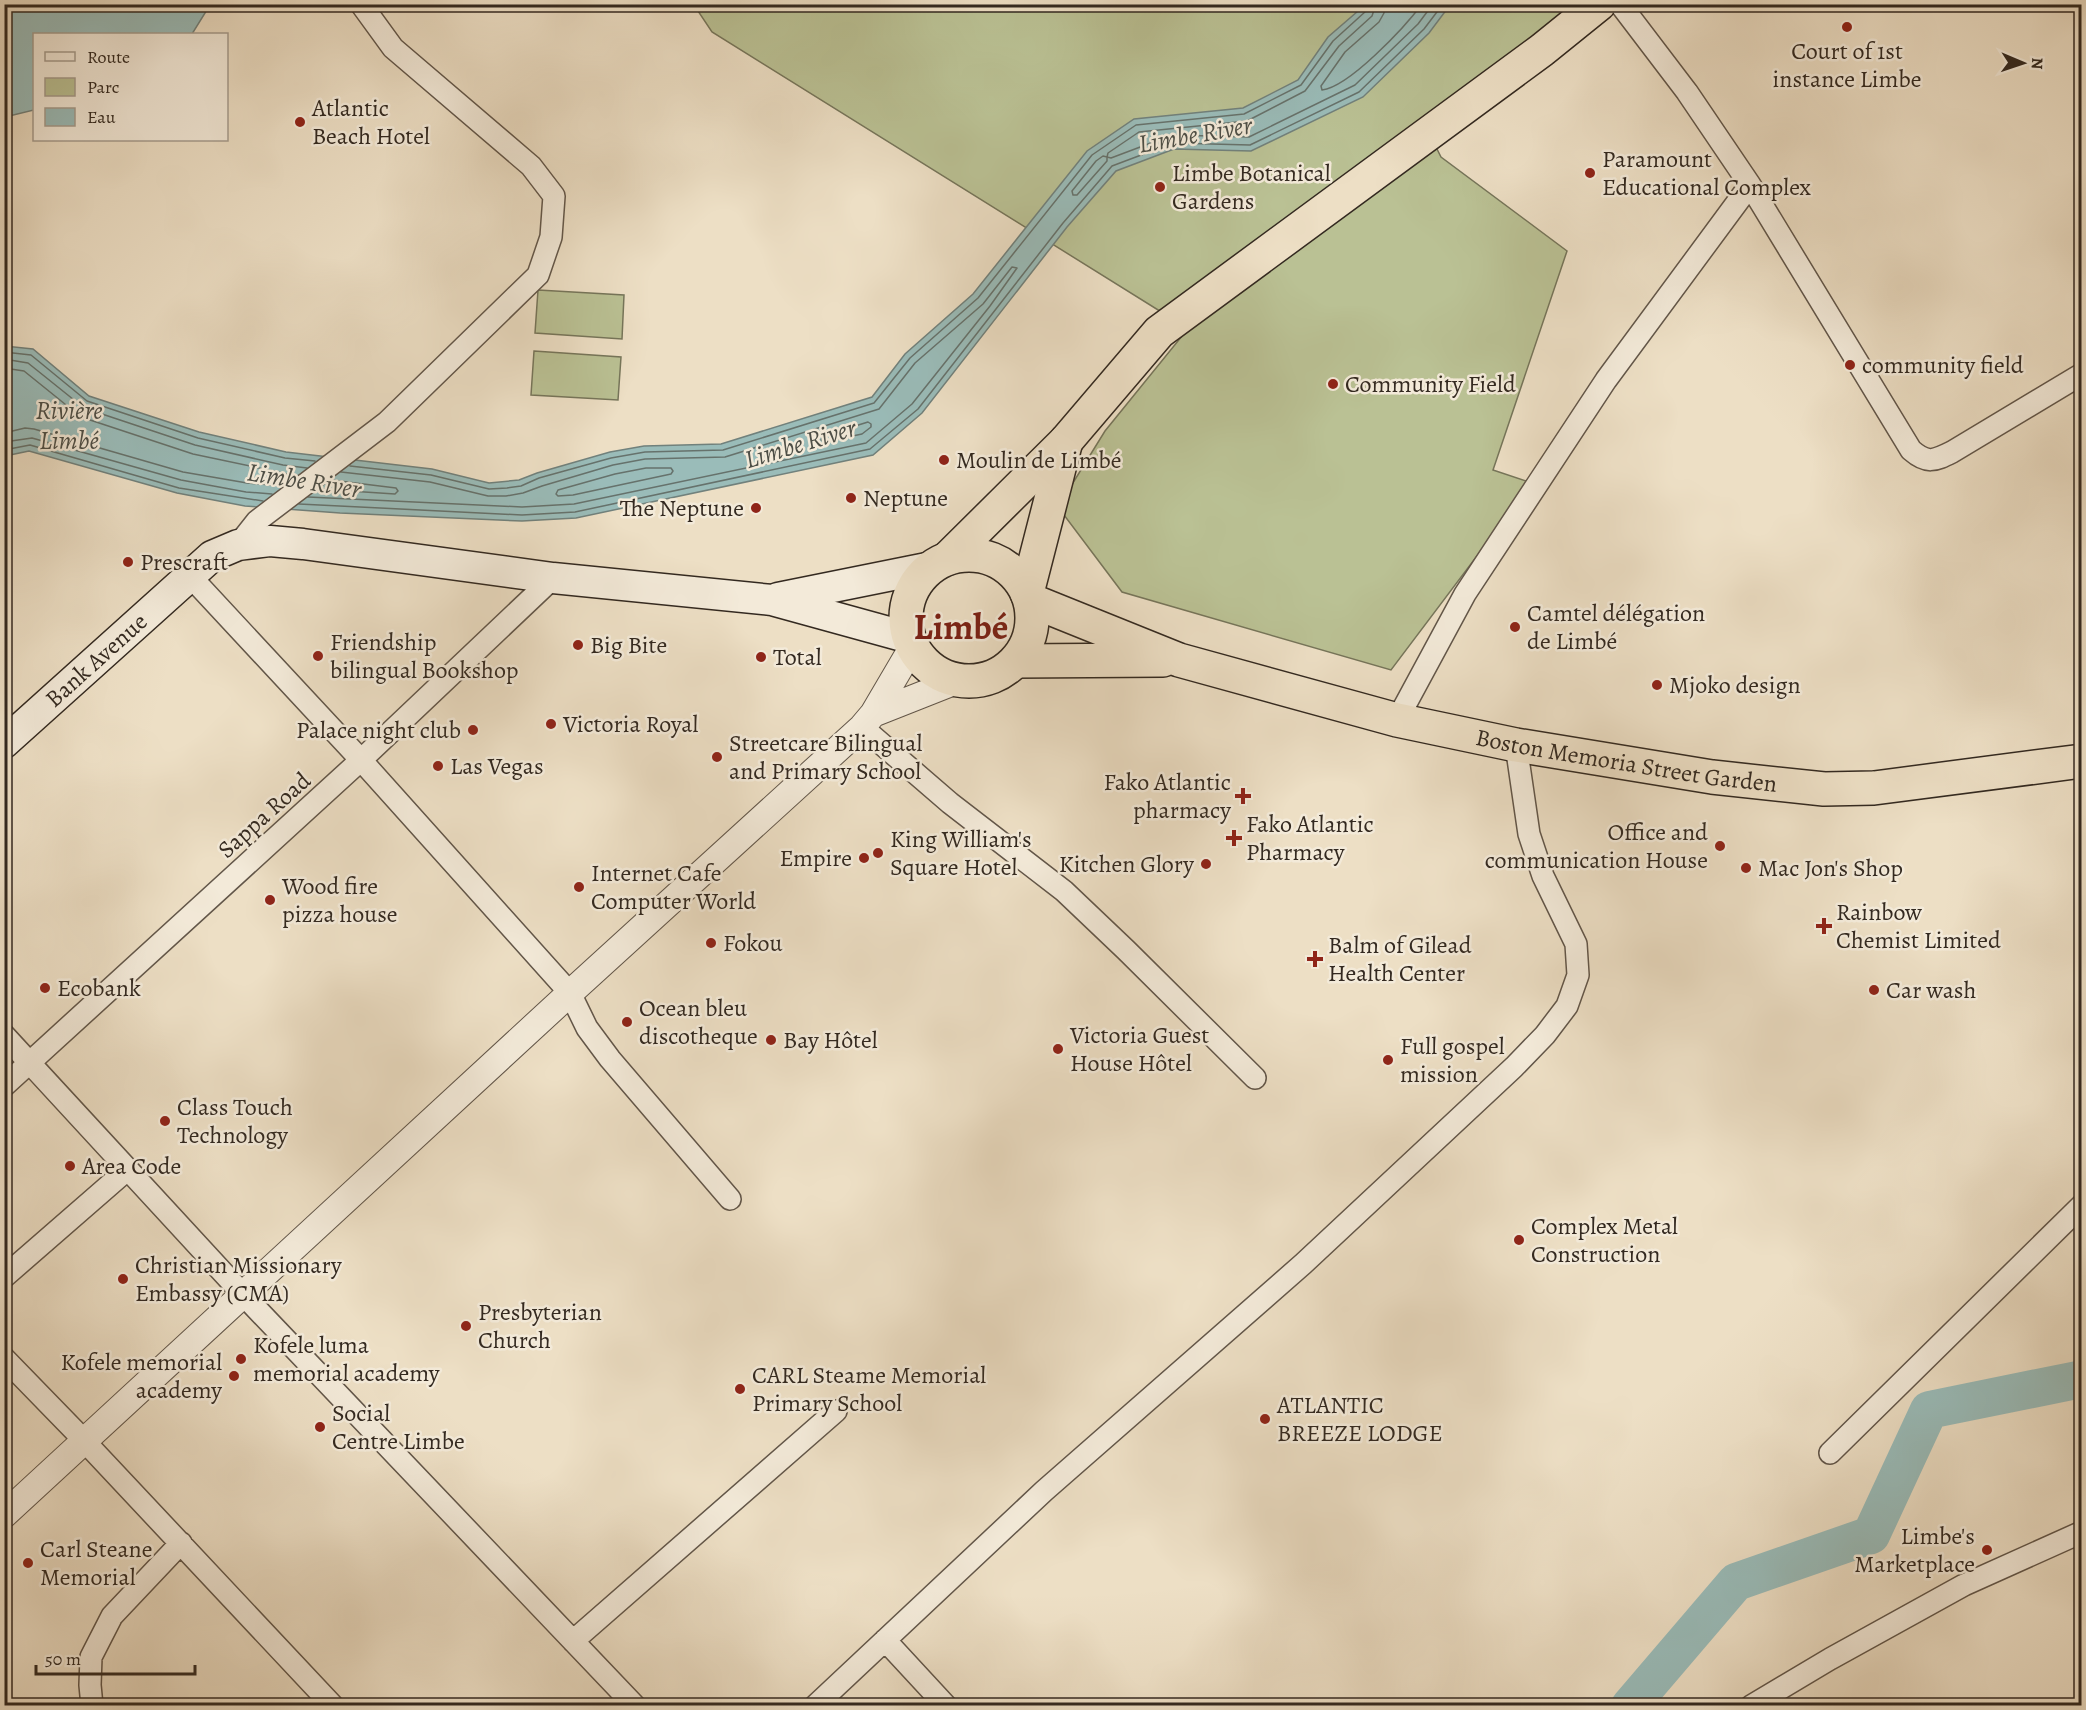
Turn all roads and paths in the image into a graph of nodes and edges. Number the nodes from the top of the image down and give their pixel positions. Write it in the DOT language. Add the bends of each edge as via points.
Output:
graph roads {
  1 [pos="361,4"];
  2 [pos="1599,4"];
  3 [pos="1620,4"];
  4 [pos="1750,185"];
  5 [pos="2082,374"];
  6 [pos="1066,441"];
  7 [pos="238,545"];
  8 [pos="940,562"];
  9 [pos="190,576"];
  10 [pos="553,578"];
  11 [pos="1029,596"];
  12 [pos="772,600"];
  13 [pos="911,642"];
  14 [pos="1179,660"];
  15 [pos="1016,661"];
  16 [pos="959,680"];
  17 [pos="867,720"];
  18 [pos="1397,720"];
  19 [pos="4,743"];
  20 [pos="1516,745"];
  21 [pos="361,760"];
  22 [pos="2082,761"];
  23 [pos="570,993"];
  24 [pos="4,1035"];
  25 [pos="30,1063"];
  26 [pos="1255,1078"];
  27 [pos="4,1086"];
  28 [pos="128,1169"];
  29 [pos="730,1198"];
  30 [pos="2082,1205"];
  31 [pos="4,1277"];
  32 [pos="243,1294"];
  33 [pos="4,1358"];
  34 [pos="836,1412"];
  35 [pos="85,1441"];
  36 [pos="1830,1453"];
  37 [pos="4,1515"];
  38 [pos="2082,1532"];
  39 [pos="181,1543"];
  40 [pos="885,1640"];
  41 [pos="573,1641"];
  42 [pos="92,1706"];
  43 [pos="333,1706"];
  44 [pos="635,1706"];
  45 [pos="814,1706"];
  46 [pos="946,1706"];
  47 [pos="1751,1706"];
  1 -- 7 [label="street" via="393,48 531,166 554,196 551,237 538,275 387,422 257,521"];
  2 -- 6 [label="highway" via="1159,333"];
  3 -- 4 [label="street" via="1687,92"];
  4 -- 5 [label="street" via="1911,450 1921,459 1935,460 1952,452"];
  4 -- 18 [label="street" via="1600,390 1465,594"];
  6 -- 8 [label="highway"];
  6 -- 11 [label="highway"];
  7 -- 9 [label="main road, Bank Avenue" via="212,556"];
  7 -- 10 [label="main road, Bank Avenue" via="270,541 303,544"];
  8 -- 11 [label="highway" via="971,555 995,560 1014,573"];
  8 -- 12 [label="main road"];
  8 -- 13 [label="highway" via="919,581 909,599 906,618"];
  9 -- 19 [label="main road, Bank Avenue"];
  9 -- 21 [label="street"];
  10 -- 12 [label="main road, Bank Avenue"];
  10 -- 21 [label="street, Sappa Road"];
  11 -- 14 [label="highway, Boston Memoria Street Garden"];
  11 -- 15 [label="highway" via="1031,633"];
  12 -- 13 [label="main road"];
  13 -- 16 [label="highway" via="925,663 940,674"];
  13 -- 17 [label="street"];
  14 -- 15 [label="highway, Boston Memoria Street Garden"];
  14 -- 18 [label="highway, Boston Memoria Street Garden"];
  15 -- 16 [label="highway" via="999,674 980,680"];
  16 -- 17 [label="street"];
  17 -- 23 [label="street"];
  17 -- 26 [label="street" via="950,803 1064,891"];
  18 -- 20 [label="highway, Boston Memoria Street Garden"];
  20 -- 22 [label="highway, Boston Memoria Street Garden" via="1712,777 1824,789 1874,788"];
  20 -- 40 [label="street" via="1529,834 1543,876 1576,944 1578,975 1567,1006 1514,1066 1303,1264 1044,1491"];
  21 -- 23 [label="street"];
  21 -- 25 [label="street, Sappa Road"];
  23 -- 29 [label="street" via="587,1028 610,1059"];
  23 -- 32 [label="street"];
  24 -- 25 [label="street"];
  25 -- 27 [label="street, Sappa Road"];
  25 -- 28 [label="street"];
  28 -- 31 [label="street"];
  28 -- 32 [label="street"];
  30 -- 36 [label="street"];
  32 -- 35 [label="street"];
  32 -- 41 [label="street"];
  33 -- 35 [label="street"];
  34 -- 41 [label="street"];
  35 -- 37 [label="street"];
  35 -- 39 [label="street"];
  38 -- 47 [label="street" via="1964,1585"];
  39 -- 42 [label="street" via="112,1616 91,1657"];
  39 -- 43 [label="street"];
  40 -- 45 [label="street"];
  40 -- 46 [label="street"];
  41 -- 44 [label="street"];
}
